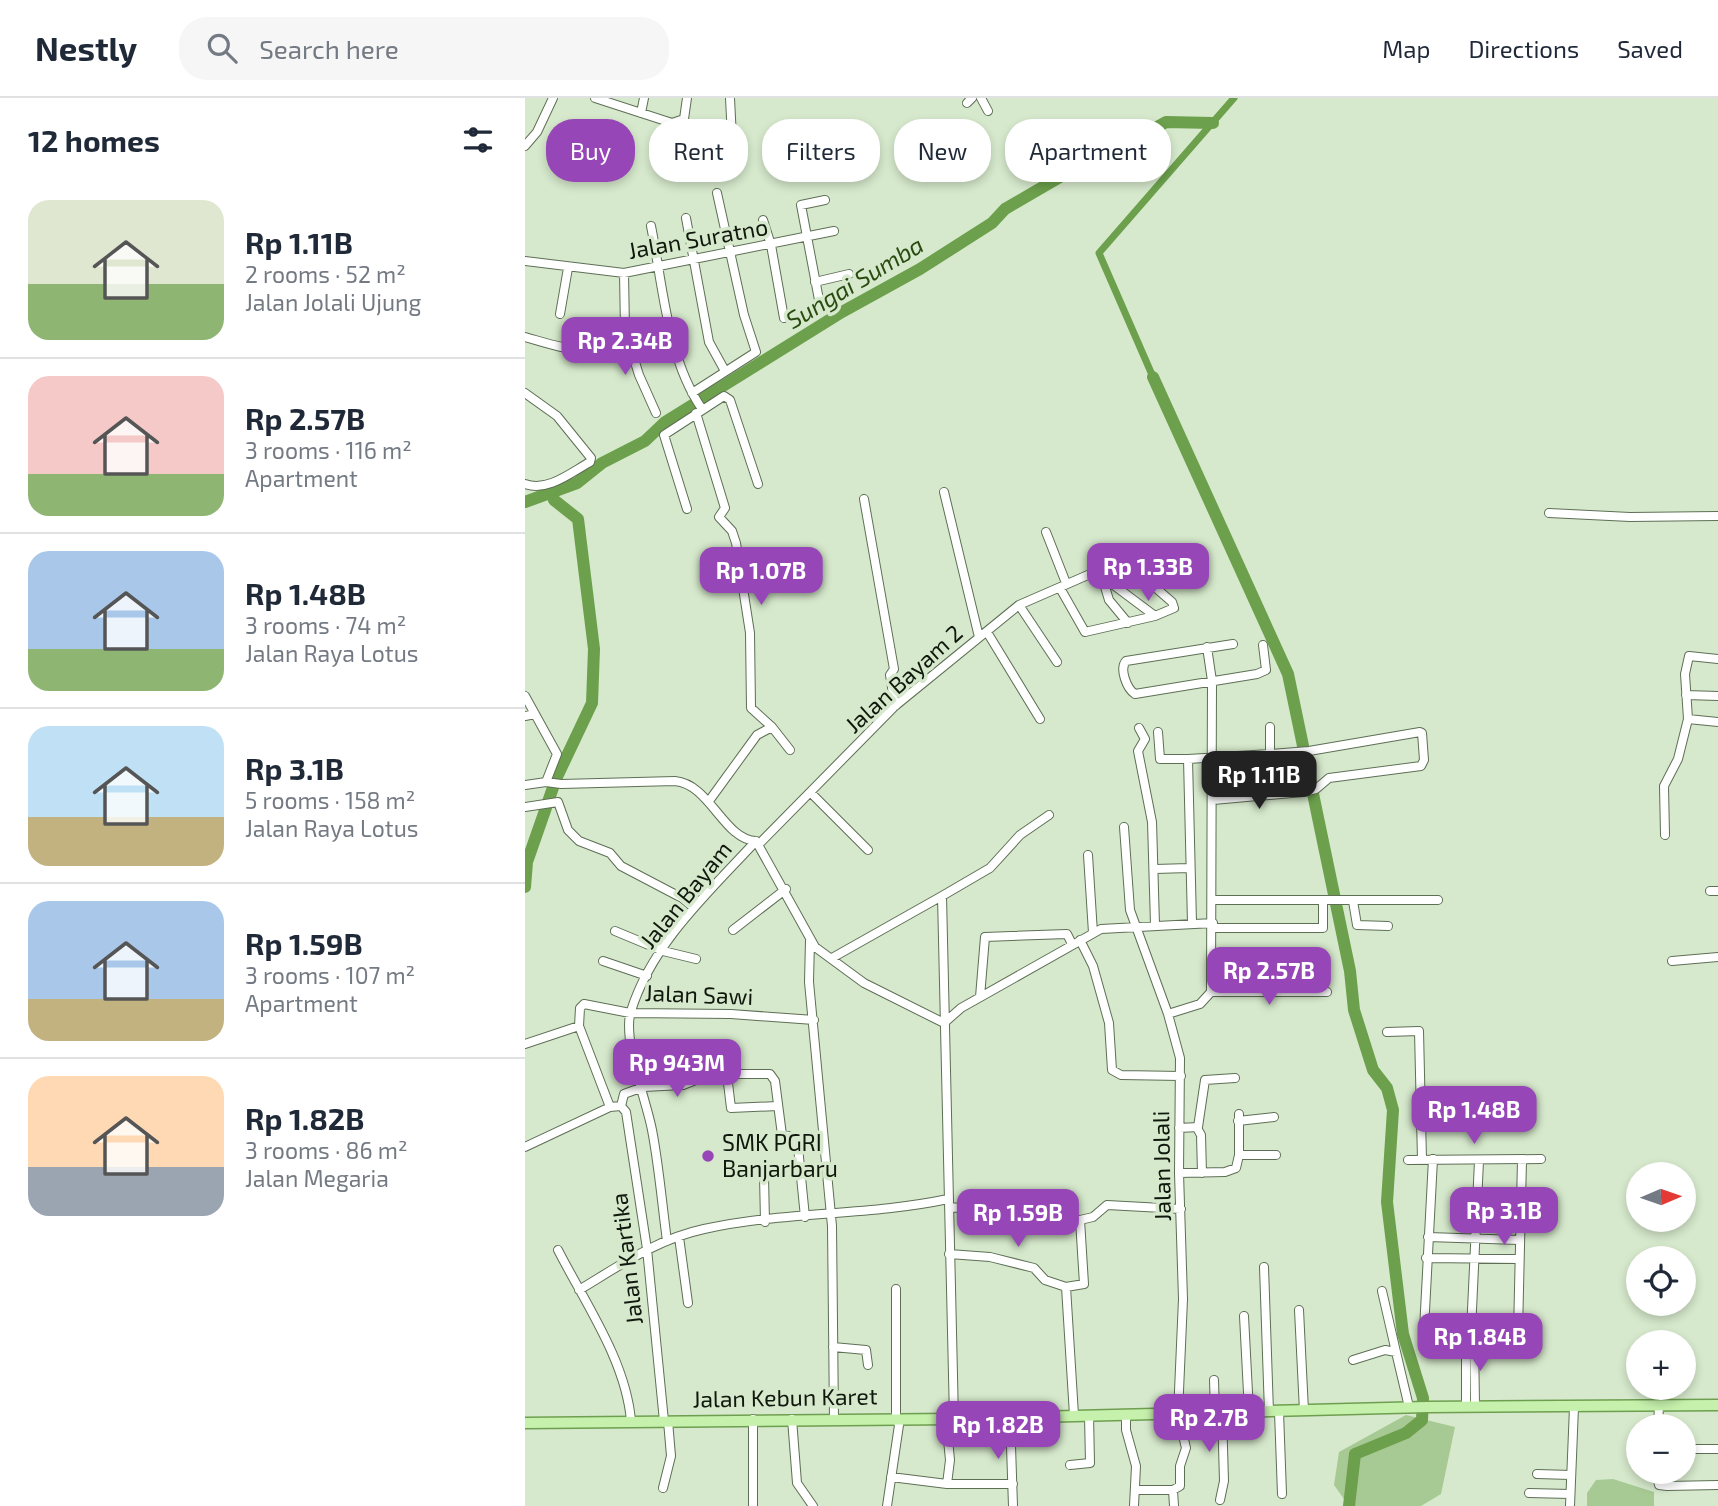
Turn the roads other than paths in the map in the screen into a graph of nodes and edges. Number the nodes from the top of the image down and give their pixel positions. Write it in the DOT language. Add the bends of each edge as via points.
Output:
graph roads {
  1 [pos="553,98"];
  2 [pos="596,98"];
  3 [pos="644,98"];
  4 [pos="687,98"];
  5 [pos="730,98"];
  6 [pos="981,98"];
  7 [pos="988,111"];
  8 [pos="641,113"];
  9 [pos="731,119"];
  10 [pos="525,146"];
  11 [pos="717,193"];
  12 [pos="798,193"];
  13 [pos="825,200"];
  14 [pos="801,205"];
  15 [pos="686,218"];
  16 [pos="763,220"];
  17 [pos="651,226"];
  18 [pos="834,231"];
  19 [pos="809,239"];
  20 [pos="771,245"];
  21 [pos="731,251"];
  22 [pos="696,260"];
  23 [pos="525,261"];
  24 [pos="659,266"];
  25 [pos="568,268"];
  26 [pos="624,273"];
  27 [pos="849,274"];
  28 [pos="815,282"];
  29 [pos="820,305"];
  30 [pos="560,314"];
  31 [pos="784,318"];
  32 [pos="625,330"];
  33 [pos="525,337"];
  34 [pos="725,371"];
  35 [pos="525,393"];
  36 [pos="693,395"];
  37 [pos="700,410"];
  38 [pos="656,413"];
  39 [pos="525,484"];
  40 [pos="758,484"];
  41 [pos="944,492"];
  42 [pos="863,499"];
  43 [pos="687,509"];
  44 [pos="1549,513"];
  45 [pos="1718,516"];
  46 [pos="1047,532"];
  47 [pos="1099,574"];
  48 [pos="1063,586"];
  49 [pos="1019,606"];
  50 [pos="1155,616"];
  51 [pos="1128,623"];
  52 [pos="983,635"];
  53 [pos="1233,643"];
  54 [pos="1263,645"];
  55 [pos="1207,647"];
  56 [pos="1718,659"];
  57 [pos="1057,662"];
  58 [pos="1212,681"];
  59 [pos="1686,695"];
  60 [pos="525,696"];
  61 [pos="1718,696"];
  62 [pos="895,706"];
  63 [pos="535,714"];
  64 [pos="525,716"];
  65 [pos="1040,719"];
  66 [pos="1689,720"];
  67 [pos="1718,722"];
  68 [pos="772,727"];
  69 [pos="1270,727"];
  70 [pos="1139,728"];
  71 [pos="1158,732"];
  72 [pos="790,750"];
  73 [pos="1271,754"];
  74 [pos="1212,757"];
  75 [pos="1188,759"];
  76 [pos="547,782"];
  77 [pos="525,785"];
  78 [pos="811,793"];
  79 [pos="1213,800"];
  80 [pos="709,801"];
  81 [pos="525,807"];
  82 [pos="1049,815"];
  83 [pos="1124,827"];
  84 [pos="1665,835"];
  85 [pos="758,842"];
  86 [pos="868,850"];
  87 [pos="1088,855"];
  88 [pos="1189,868"];
  89 [pos="1154,869"];
  90 [pos="786,889"];
  91 [pos="942,895"];
  92 [pos="1212,900"];
  93 [pos="1438,900"];
  94 [pos="1326,901"];
  95 [pos="1353,901"];
  96 [pos="695,908"];
  97 [pos="1192,923"];
  98 [pos="1155,925"];
  99 [pos="1213,925"];
  100 [pos="1135,926"];
  101 [pos="1388,926"];
  102 [pos="733,930"];
  103 [pos="615,931"];
  104 [pos="1093,933"];
  105 [pos="810,940"];
  106 [pos="1076,942"];
  107 [pos="663,951"];
  108 [pos="1718,957"];
  109 [pos="832,958"];
  110 [pos="696,960"];
  111 [pos="603,961"];
  112 [pos="1672,961"];
  113 [pos="647,976"];
  114 [pos="1211,992"];
  115 [pos="1327,992"];
  116 [pos="980,997"];
  117 [pos="630,1013"];
  118 [pos="1168,1014"];
  119 [pos="814,1020"];
  120 [pos="944,1023"];
  121 [pos="579,1026"];
  122 [pos="1387,1032"];
  123 [pos="525,1044"];
  124 [pos="727,1075"];
  125 [pos="1181,1076"];
  126 [pos="1235,1078"];
  127 [pos="643,1087"];
  128 [pos="621,1106"];
  129 [pos="778,1106"];
  130 [pos="610,1107"];
  131 [pos="1274,1117"];
  132 [pos="1179,1128"];
  133 [pos="1197,1128"];
  134 [pos="525,1147"];
  135 [pos="1239,1155"];
  136 [pos="1276,1155"];
  137 [pos="1433,1159"];
  138 [pos="1541,1159"];
  139 [pos="1408,1160"];
  140 [pos="1422,1160"];
  141 [pos="1523,1160"];
  142 [pos="1479,1161"];
  143 [pos="1202,1173"];
  144 [pos="1179,1174"];
  145 [pos="764,1176"];
  146 [pos="949,1203"];
  147 [pos="1181,1209"];
  148 [pos="829,1215"];
  149 [pos="805,1217"];
  150 [pos="1080,1220"];
  151 [pos="765,1222"];
  152 [pos="679,1237"];
  153 [pos="1428,1237"];
  154 [pos="1474,1239"];
  155 [pos="1519,1240"];
  156 [pos="667,1241"];
  157 [pos="646,1249"];
  158 [pos="558,1250"];
  159 [pos="949,1254"];
  160 [pos="1426,1258"];
  161 [pos="1473,1259"];
  162 [pos="1519,1259"];
  163 [pos="1263,1267"];
  164 [pos="1066,1287"];
  165 [pos="896,1289"];
  166 [pos="579,1290"];
  167 [pos="1382,1291"];
  168 [pos="688,1303"];
  169 [pos="1299,1310"];
  170 [pos="1244,1316"];
  171 [pos="1470,1335"];
  172 [pos="833,1347"];
  173 [pos="1396,1352"];
  174 [pos="1353,1360"];
  175 [pos="869,1365"];
  176 [pos="1214,1380"];
  177 [pos="1718,1405"];
  178 [pos="1470,1406"];
  179 [pos="1659,1406"];
  180 [pos="1412,1407"];
  181 [pos="1574,1407"];
  182 [pos="1304,1411"];
  183 [pos="1249,1412"];
  184 [pos="1274,1412"];
  185 [pos="1218,1413"];
  186 [pos="1178,1414"];
  187 [pos="1659,1414"];
  188 [pos="1074,1415"];
  189 [pos="1089,1415"];
  190 [pos="1126,1415"];
  191 [pos="1010,1416"];
  192 [pos="896,1418"];
  193 [pos="753,1419"];
  194 [pos="792,1419"];
  195 [pos="834,1419"];
  196 [pos="950,1419"];
  197 [pos="631,1421"];
  198 [pos="666,1421"];
  199 [pos="525,1423"];
  200 [pos="1696,1449"];
  201 [pos="1718,1449"];
  202 [pos="1070,1465"];
  203 [pos="1537,1474"];
  204 [pos="1571,1475"];
  205 [pos="891,1477"];
  206 [pos="947,1484"];
  207 [pos="1013,1484"];
  208 [pos="1659,1484"];
  209 [pos="1718,1485"];
  210 [pos="663,1488"];
  211 [pos="1135,1490"];
  212 [pos="1173,1490"];
  213 [pos="1529,1493"];
  214 [pos="1282,1494"];
  215 [pos="1570,1494"];
  216 [pos="1220,1500"];
  217 [pos="1173,1505"];
  218 [pos="753,1506"];
  219 [pos="813,1506"];
  220 [pos="887,1506"];
  221 [pos="1013,1506"];
  222 [pos="1134,1506"];
  223 [pos="1570,1506"];
  1 -- 10 [label="street"];
  2 -- 8 [label="street"];
  3 -- 8 [label="street"];
  4 -- 8 [label="street" via="681,123"];
  5 -- 9 [label="street"];
  6 -- 7 [label="street"];
  11 -- 21 [label="street"];
  12 -- 14 [label="street"];
  13 -- 14 [label="street"];
  14 -- 19 [label="street"];
  15 -- 22 [label="street"];
  16 -- 20 [label="street"];
  17 -- 24 [label="street"];
  18 -- 19 [label="street, Jalan Suratno"];
  19 -- 20 [label="street, Jalan Suratno"];
  19 -- 28 [label="street"];
  20 -- 21 [label="street, Jalan Suratno"];
  20 -- 31 [label="street"];
  21 -- 22 [label="street, Jalan Suratno"];
  21 -- 34 [label="street" via="756,352"];
  22 -- 24 [label="street, Jalan Suratno"];
  22 -- 34 [label="street" via="709,342"];
  23 -- 25 [label="street, Jalan Suratno"];
  24 -- 26 [label="street, Jalan Suratno"];
  24 -- 36 [label="street" via="669,322"];
  25 -- 26 [label="street, Jalan Suratno"];
  25 -- 30 [label="street"];
  26 -- 32 [label="street"];
  27 -- 28 [label="street"];
  28 -- 29 [label="street"];
  32 -- 33 [label="street" via="592,351"];
  32 -- 38 [label="street"];
  34 -- 36 [label="street"];
  35 -- 39 [label="street" via="557,416 591,458 547,485"];
  36 -- 37 [label="street"];
  37 -- 40 [label="street" via="728,396"];
  37 -- 43 [label="street" via="664,435"];
  37 -- 68 [label="street" via="725,508 719,517 736,543 750,633 751,708"];
  41 -- 52 [label="street"];
  42 -- 62 [label="street" via="894,669 890,675"];
  44 -- 45 [label="street"];
  46 -- 48 [label="street"];
  47 -- 48 [label="street, Jalan Bayam 2"];
  47 -- 50 [label="street"];
  47 -- 50 [label="street, Jalan Bayam 2" via="1117,562 1127,564 1174,604 1174,609"];
  47 -- 51 [label="street" via="1109,600"];
  48 -- 49 [label="street, Jalan Bayam 2"];
  48 -- 51 [label="street" via="1083,631"];
  49 -- 52 [label="street, Jalan Bayam 2"];
  49 -- 57 [label="street"];
  50 -- 51 [label="street"];
  52 -- 62 [label="street, Jalan Bayam 2"];
  52 -- 65 [label="street"];
  53 -- 55 [label="street"];
  54 -- 58 [label="street" via="1264,672"];
  55 -- 58 [label="street"];
  55 -- 58 [label="street" via="1126,661 1123,670 1134,694"];
  56 -- 59 [label="street" via="1689,656"];
  58 -- 74 [label="street"];
  59 -- 61 [label="street"];
  59 -- 66 [label="street"];
  60 -- 63 [label="street"];
  62 -- 78 [label="street, Jalan Bayam 2"];
  63 -- 64 [label="street"];
  63 -- 76 [label="street" via="557,754"];
  66 -- 67 [label="street"];
  66 -- 84 [label="street" via="1678,759 1664,786"];
  68 -- 72 [label="street"];
  68 -- 80 [label="street" via="757,735"];
  69 -- 73 [label="street"];
  70 -- 89 [label="street" via="1145,739 1138,751 1152,822"];
  71 -- 75 [label="street" via="1160,758"];
  73 -- 74 [label="street"];
  73 -- 79 [label="street" via="1423,733 1421,766 1329,778 1316,789 1303,792"];
  74 -- 75 [label="street"];
  74 -- 79 [label="street"];
  75 -- 88 [label="street"];
  76 -- 77 [label="street"];
  76 -- 80 [label="street" via="683,782"];
  78 -- 85 [label="street, Jalan Bayam 2"];
  78 -- 86 [label="street"];
  79 -- 92 [label="street"];
  80 -- 85 [label="street" via="739,834"];
  81 -- 96 [label="street" via="547,802 561,807 568,830 579,841 610,853 621,866"];
  82 -- 91 [label="street" via="1020,835 990,868"];
  83 -- 100 [label="street, Jalan Jolali"];
  85 -- 90 [label="street"];
  85 -- 96 [label="street, Jalan Bayam"];
  87 -- 104 [label="street"];
  88 -- 89 [label="street"];
  88 -- 97 [label="street"];
  89 -- 98 [label="street"];
  90 -- 102 [label="street"];
  90 -- 105 [label="street"];
  91 -- 109 [label="street"];
  91 -- 120 [label="street"];
  92 -- 94 [label="street"];
  92 -- 99 [label="street"];
  93 -- 95 [label="street"];
  94 -- 95 [label="street"];
  94 -- 99 [label="street" via="1323,928"];
  95 -- 101 [label="street" via="1357,925"];
  96 -- 107 [label="street, Jalan Bayam"];
  97 -- 98 [label="street"];
  97 -- 99 [label="street"];
  98 -- 100 [label="street"];
  99 -- 114 [label="street"];
  100 -- 104 [label="street" via="1112,926"];
  100 -- 118 [label="street, Jalan Jolali"];
  103 -- 107 [label="street"];
  104 -- 106 [label="street"];
  105 -- 109 [label="street"];
  105 -- 119 [label="street"];
  106 -- 116 [label="street"];
  106 -- 116 [label="street" via="1067,934 985,937"];
  106 -- 125 [label="street" via="1093,966 1109,1023 1113,1072"];
  107 -- 110 [label="street"];
  107 -- 113 [label="street, Jalan Bayam"];
  108 -- 112 [label="street"];
  109 -- 120 [label="street" via="864,982"];
  111 -- 113 [label="street"];
  113 -- 117 [label="street, Jalan Bayam"];
  114 -- 115 [label="street"];
  114 -- 118 [label="street" via="1200,1004"];
  116 -- 120 [label="street"];
  117 -- 119 [label="street, Jalan Sawi"];
  117 -- 121 [label="street, Jalan Sawi" via="584,1004"];
  117 -- 127 [label="street" via="633,1059"];
  118 -- 125 [label="street, Jalan Jolali"];
  119 -- 148 [label="street"];
  120 -- 146 [label="street"];
  121 -- 123 [label="street"];
  121 -- 130 [label="street"];
  122 -- 140 [label="street" via="1419,1031"];
  124 -- 127 [label="street" via="700,1076 683,1085"];
  124 -- 129 [label="street" via="773,1076"];
  124 -- 129 [label="street" via="731,1108"];
  125 -- 132 [label="street, Jalan Jolali"];
  126 -- 133 [label="street" via="1205,1080"];
  127 -- 128 [label="street" via="624,1094"];
  127 -- 156 [label="street"];
  128 -- 130 [label="street"];
  128 -- 157 [label="street, Jalan Kartika" via="630,1129"];
  129 -- 149 [label="street" via="782,1135 796,1137"];
  130 -- 134 [label="street"];
  131 -- 135 [label="street" via="1238,1118"];
  132 -- 133 [label="street"];
  132 -- 144 [label="street, Jalan Jolali"];
  133 -- 143 [label="street"];
  135 -- 136 [label="street"];
  135 -- 143 [label="street" via="1236,1168"];
  137 -- 140 [label="street"];
  137 -- 142 [label="street"];
  137 -- 153 [label="street"];
  138 -- 141 [label="street"];
  139 -- 140 [label="street"];
  141 -- 142 [label="street"];
  141 -- 155 [label="street"];
  142 -- 154 [label="street"];
  143 -- 144 [label="street"];
  144 -- 147 [label="street, Jalan Jolali"];
  145 -- 151 [label="street"];
  146 -- 148 [label="street"];
  146 -- 150 [label="street"];
  146 -- 159 [label="street"];
  147 -- 150 [label="street" via="1107,1205 1093,1217"];
  147 -- 186 [label="street, Jalan Jolali"];
  148 -- 149 [label="street"];
  148 -- 172 [label="street"];
  149 -- 151 [label="street"];
  150 -- 164 [label="street" via="1085,1279 1080,1286"];
  151 -- 152 [label="street" via="703,1229"];
  152 -- 156 [label="street"];
  152 -- 168 [label="street"];
  153 -- 154 [label="street"];
  153 -- 160 [label="street"];
  154 -- 155 [label="street"];
  154 -- 161 [label="street"];
  155 -- 162 [label="street"];
  156 -- 157 [label="street"];
  157 -- 166 [label="street"];
  157 -- 198 [label="street, Jalan Kartika"];
  158 -- 166 [label="street"];
  159 -- 164 [label="street" via="990,1257 1034,1268 1045,1280"];
  159 -- 196 [label="street"];
  160 -- 161 [label="street"];
  160 -- 171 [label="street" via="1424,1330 1429,1335"];
  161 -- 162 [label="street"];
  161 -- 171 [label="street"];
  162 -- 171 [label="street" via="1517,1337"];
  163 -- 184 [label="street"];
  164 -- 188 [label="street"];
  165 -- 192 [label="street"];
  166 -- 197 [label="street" via="615,1363"];
  167 -- 173 [label="street"];
  169 -- 182 [label="street"];
  170 -- 183 [label="street"];
  171 -- 178 [label="street"];
  172 -- 175 [label="street" via="866,1350"];
  172 -- 195 [label="street"];
  173 -- 174 [label="street" via="1385,1350"];
  173 -- 180 [label="street"];
  176 -- 185 [label="street"];
  177 -- 179 [label="main road, Jalan Kebun Karet"];
  178 -- 180 [label="main road, Jalan Kebun Karet"];
  178 -- 181 [label="main road, Jalan Kebun Karet"];
  179 -- 181 [label="main road, Jalan Kebun Karet"];
  179 -- 187 [label="street"];
  180 -- 182 [label="main road, Jalan Kebun Karet"];
  181 -- 204 [label="street"];
  182 -- 184 [label="main road, Jalan Kebun Karet"];
  183 -- 184 [label="main road, Jalan Kebun Karet"];
  183 -- 185 [label="main road, Jalan Kebun Karet"];
  184 -- 214 [label="street"];
  185 -- 186 [label="main road, Jalan Kebun Karet"];
  185 -- 216 [label="street" via="1224,1481"];
  186 -- 190 [label="main road, Jalan Kebun Karet"];
  186 -- 212 [label="street, Jalan Jolali" via="1186,1448 1180,1486"];
  188 -- 189 [label="main road, Jalan Kebun Karet"];
  188 -- 191 [label="main road, Jalan Kebun Karet"];
  189 -- 190 [label="main road, Jalan Kebun Karet"];
  189 -- 202 [label="street" via="1090,1463"];
  190 -- 211 [label="street" via="1136,1466"];
  191 -- 196 [label="main road, Jalan Kebun Karet"];
  191 -- 207 [label="street"];
  192 -- 195 [label="main road, Jalan Kebun Karet"];
  192 -- 196 [label="main road, Jalan Kebun Karet"];
  192 -- 205 [label="street" via="899,1425"];
  193 -- 194 [label="main road, Jalan Kebun Karet"];
  193 -- 198 [label="main road, Jalan Kebun Karet"];
  193 -- 218 [label="street"];
  194 -- 195 [label="main road, Jalan Kebun Karet"];
  194 -- 219 [label="street" via="797,1483"];
  196 -- 206 [label="street"];
  197 -- 198 [label="main road, Jalan Kebun Karet"];
  197 -- 199 [label="main road, Jalan Kebun Karet"];
  198 -- 210 [label="street, Jalan Kartika" via="671,1455"];
  200 -- 201 [label="street"];
  203 -- 204 [label="street"];
  204 -- 215 [label="street"];
  205 -- 206 [label="street"];
  205 -- 220 [label="street"];
  206 -- 207 [label="street"];
  207 -- 221 [label="street"];
  208 -- 209 [label="street"];
  211 -- 212 [label="street"];
  211 -- 222 [label="street"];
  212 -- 217 [label="street"];
  213 -- 215 [label="street"];
  215 -- 223 [label="street"];
}
